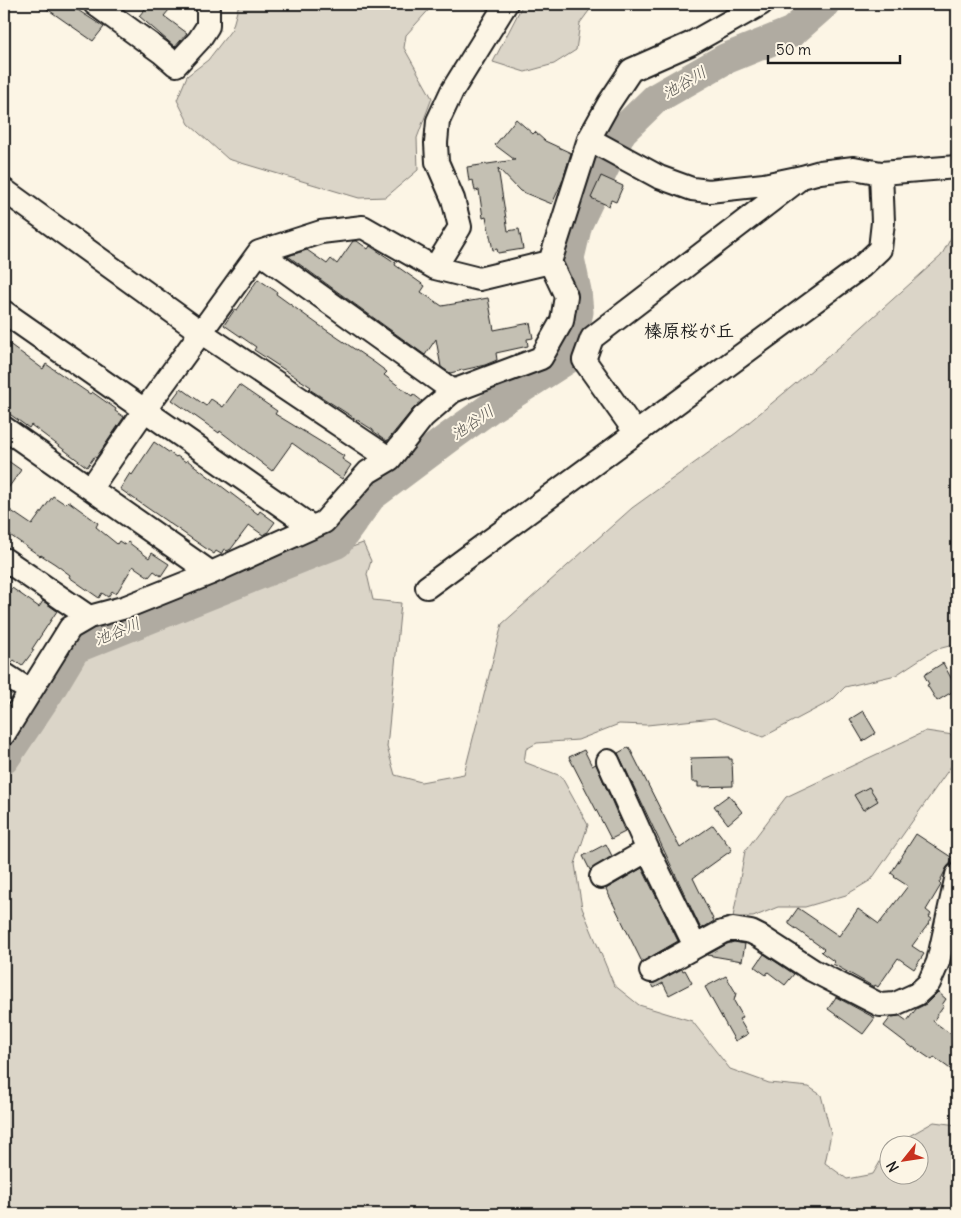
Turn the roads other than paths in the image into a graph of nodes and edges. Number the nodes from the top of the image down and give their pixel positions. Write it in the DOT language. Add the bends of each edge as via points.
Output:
graph roads {
  1 [pos="95,4"];
  2 [pos="208,4"];
  3 [pos="506,4"];
  4 [pos="761,4"];
  5 [pos="589,139"];
  6 [pos="957,167"];
  7 [pos="881,173"];
  8 [pos="802,177"];
  9 [pos="4,190"];
  10 [pos="259,252"];
  11 [pos="550,262"];
  12 [pos="435,268"];
  13 [pos="4,312"];
  14 [pos="202,333"];
  15 [pos="453,391"];
  16 [pos="144,411"];
  17 [pos="4,428"];
  18 [pos="636,433"];
  19 [pos="390,459"];
  20 [pos="91,488"];
  21 [pos="312,527"];
  22 [pos="4,559"];
  23 [pos="211,574"];
  24 [pos="427,587"];
  25 [pos="89,617"];
  26 [pos="4,674"];
  27 [pos="30,691"];
  28 [pos="4,734"];
  29 [pos="608,761"];
  30 [pos="648,850"];
  31 [pos="957,875"];
  32 [pos="600,877"];
  33 [pos="696,946"];
  34 [pos="651,971"];
  1 -- 2 [label="street" via="176,65 208,26"];
  3 -- 12 [label="street" via="452,91 438,121 437,162 453,198 460,227"];
  4 -- 5 [label="street" via="690,44 631,70"];
  5 -- 8 [label="street" via="659,177 692,189 709,191"];
  5 -- 11 [label="street"];
  6 -- 7 [label="street"];
  7 -- 8 [label="street" via="854,168"];
  7 -- 18 [label="street" via="883,222 880,249 861,267"];
  8 -- 18 [label="street" via="592,338 584,360"];
  9 -- 14 [label="street"];
  10 -- 12 [label="street" via="321,232 363,227"];
  10 -- 14 [label="street"];
  10 -- 15 [label="street"];
  11 -- 12 [label="street" via="480,279"];
  11 -- 15 [label="street" via="566,296 562,321 541,358"];
  13 -- 16 [label="street"];
  14 -- 16 [label="street"];
  14 -- 19 [label="street"];
  15 -- 19 [label="street" via="423,416"];
  16 -- 20 [label="street"];
  16 -- 21 [label="street"];
  17 -- 20 [label="street"];
  18 -- 24 [label="street"];
  19 -- 21 [label="street" via="368,472 324,522"];
  20 -- 23 [label="street"];
  21 -- 23 [label="street"];
  22 -- 25 [label="street"];
  23 -- 25 [label="street" via="126,607"];
  25 -- 27 [label="street" via="70,628"];
  26 -- 27 [label="street"];
  27 -- 28 [label="street"];
  29 -- 30 [label="street"];
  30 -- 32 [label="street"];
  30 -- 33 [label="street"];
  31 -- 33 [label="street" via="938,962 929,983 917,994 895,1004 880,1005 812,970 751,932 733,929"];
  33 -- 34 [label="street"];
}
